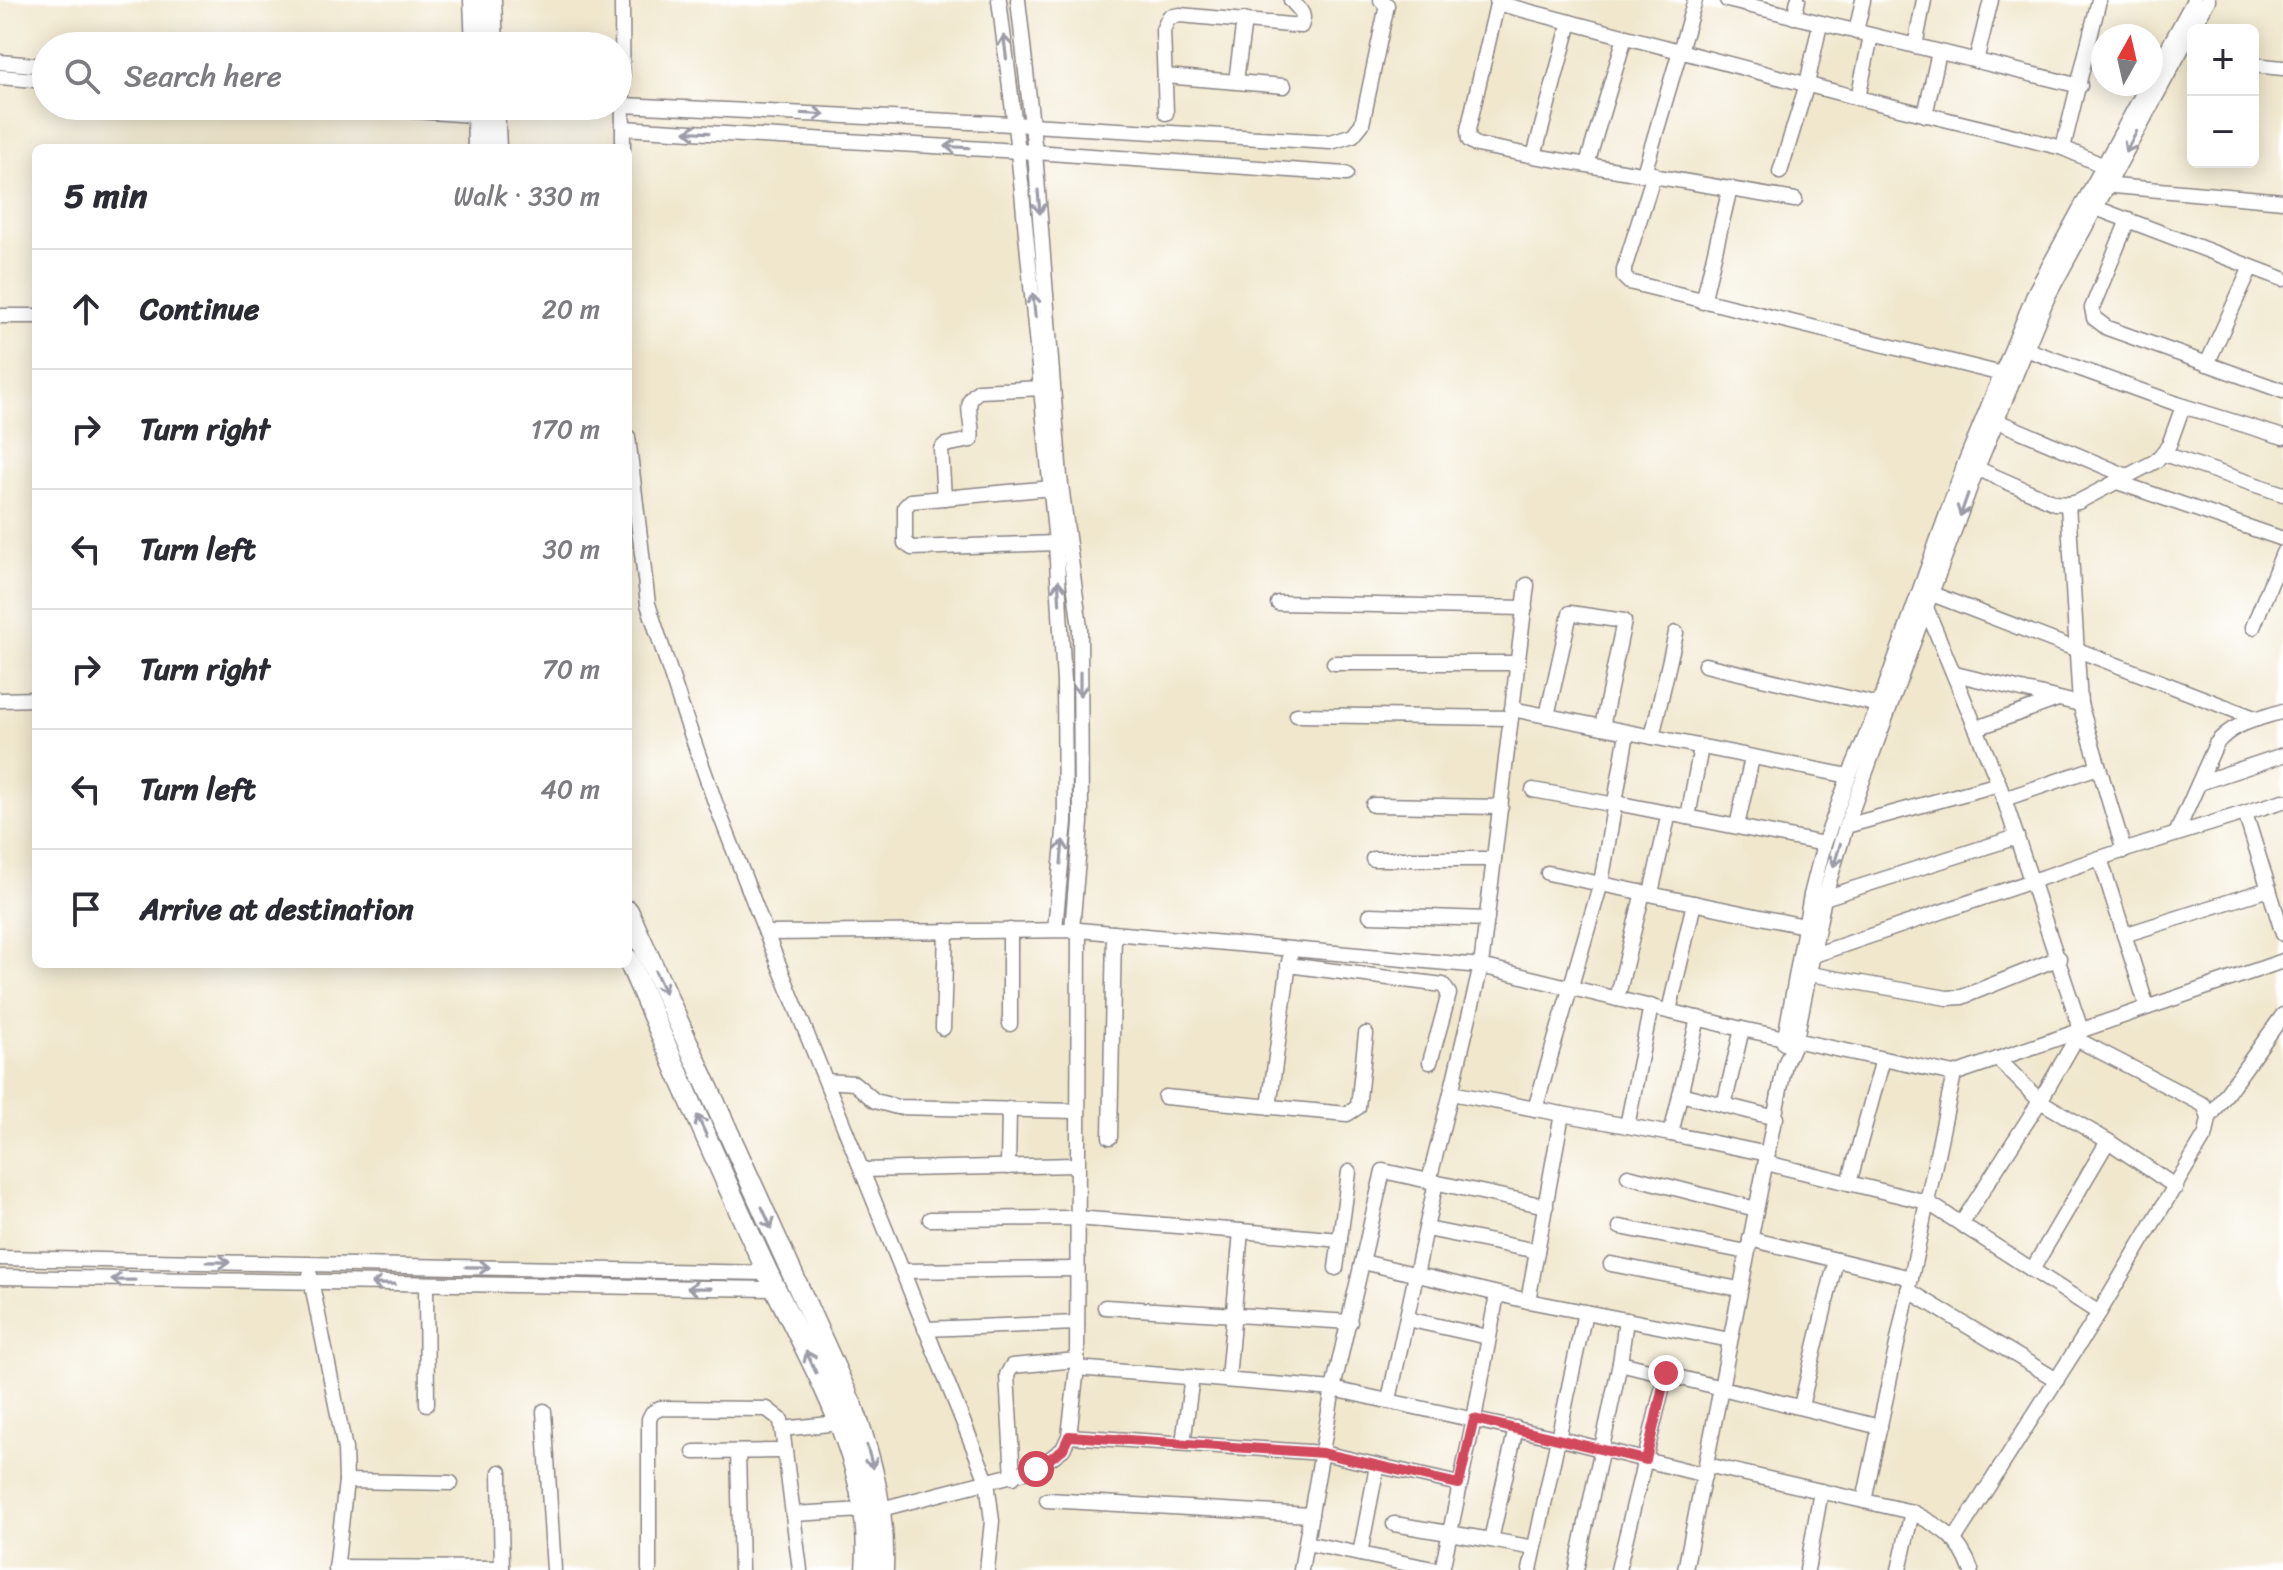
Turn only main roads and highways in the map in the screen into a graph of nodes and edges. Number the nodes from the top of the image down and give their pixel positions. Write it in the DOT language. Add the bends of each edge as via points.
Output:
graph roads {
  1 [pos="474,0"];
  2 [pos="491,0"];
  3 [pos="475,32"];
  4 [pos="492,32"];
  5 [pos="484,120"];
  6 [pos="488,120"];
  7 [pos="479,144"];
  8 [pos="495,144"];
  9 [pos="632,920"];
  10 [pos="632,968"];
  11 [pos="873,1509"];
  12 [pos="866,1570"];
  13 [pos="883,1570"];
  1 -- 3 [label="main road"];
  2 -- 4 [label="main road"];
  5 -- 7 [label="main road"];
  6 -- 8 [label="main road"];
  9 -- 11 [label="main road, one-way" via="854,1410 871,1458"];
  11 -- 10 [label="main road, one-way"];
  11 -- 12 [label="main road"];
  11 -- 13 [label="main road"];
}
